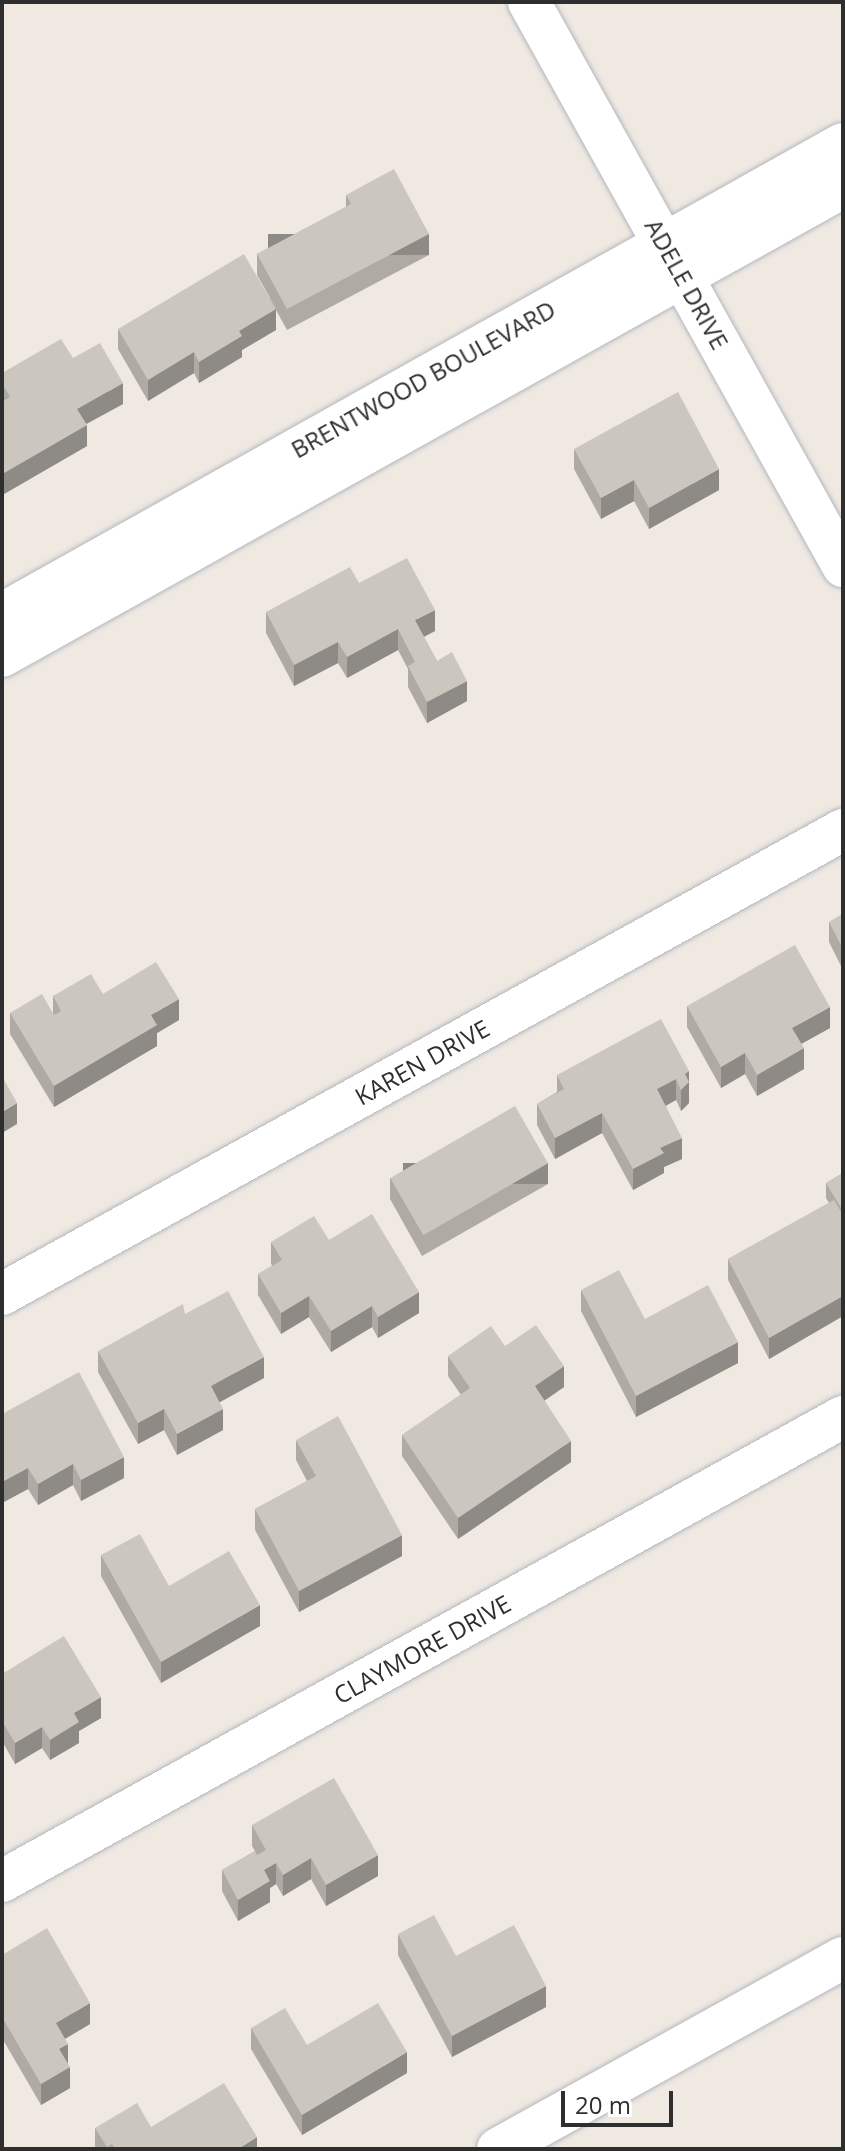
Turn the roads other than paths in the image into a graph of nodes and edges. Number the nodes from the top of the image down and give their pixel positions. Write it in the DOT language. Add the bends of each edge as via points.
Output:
graph roads {
  1 [pos="529,2"];
  2 [pos="843,144"];
  3 [pos="843,187"];
  4 [pos="674,260"];
  5 [pos="843,566"];
  6 [pos="2,614"];
  7 [pos="2,656"];
  8 [pos="843,830"];
  9 [pos="2,1294"];
  10 [pos="843,1417"];
  11 [pos="2,1881"];
  12 [pos="843,1958"];
  13 [pos="498,2149"];
  1 -- 4 [label="street, ADELE DRIVE"];
  2 -- 4 [label="street, BRENTWOOD BOULEVARD"];
  3 -- 4 [label="street, BRENTWOOD BOULEVARD"];
  4 -- 5 [label="street, ADELE DRIVE"];
  4 -- 6 [label="street, BRENTWOOD BOULEVARD"];
  4 -- 7 [label="street, BRENTWOOD BOULEVARD"];
  8 -- 9 [label="street, KAREN DRIVE"];
  10 -- 11 [label="street, CLAYMORE DRIVE"];
  12 -- 13 [label="street"];
}
